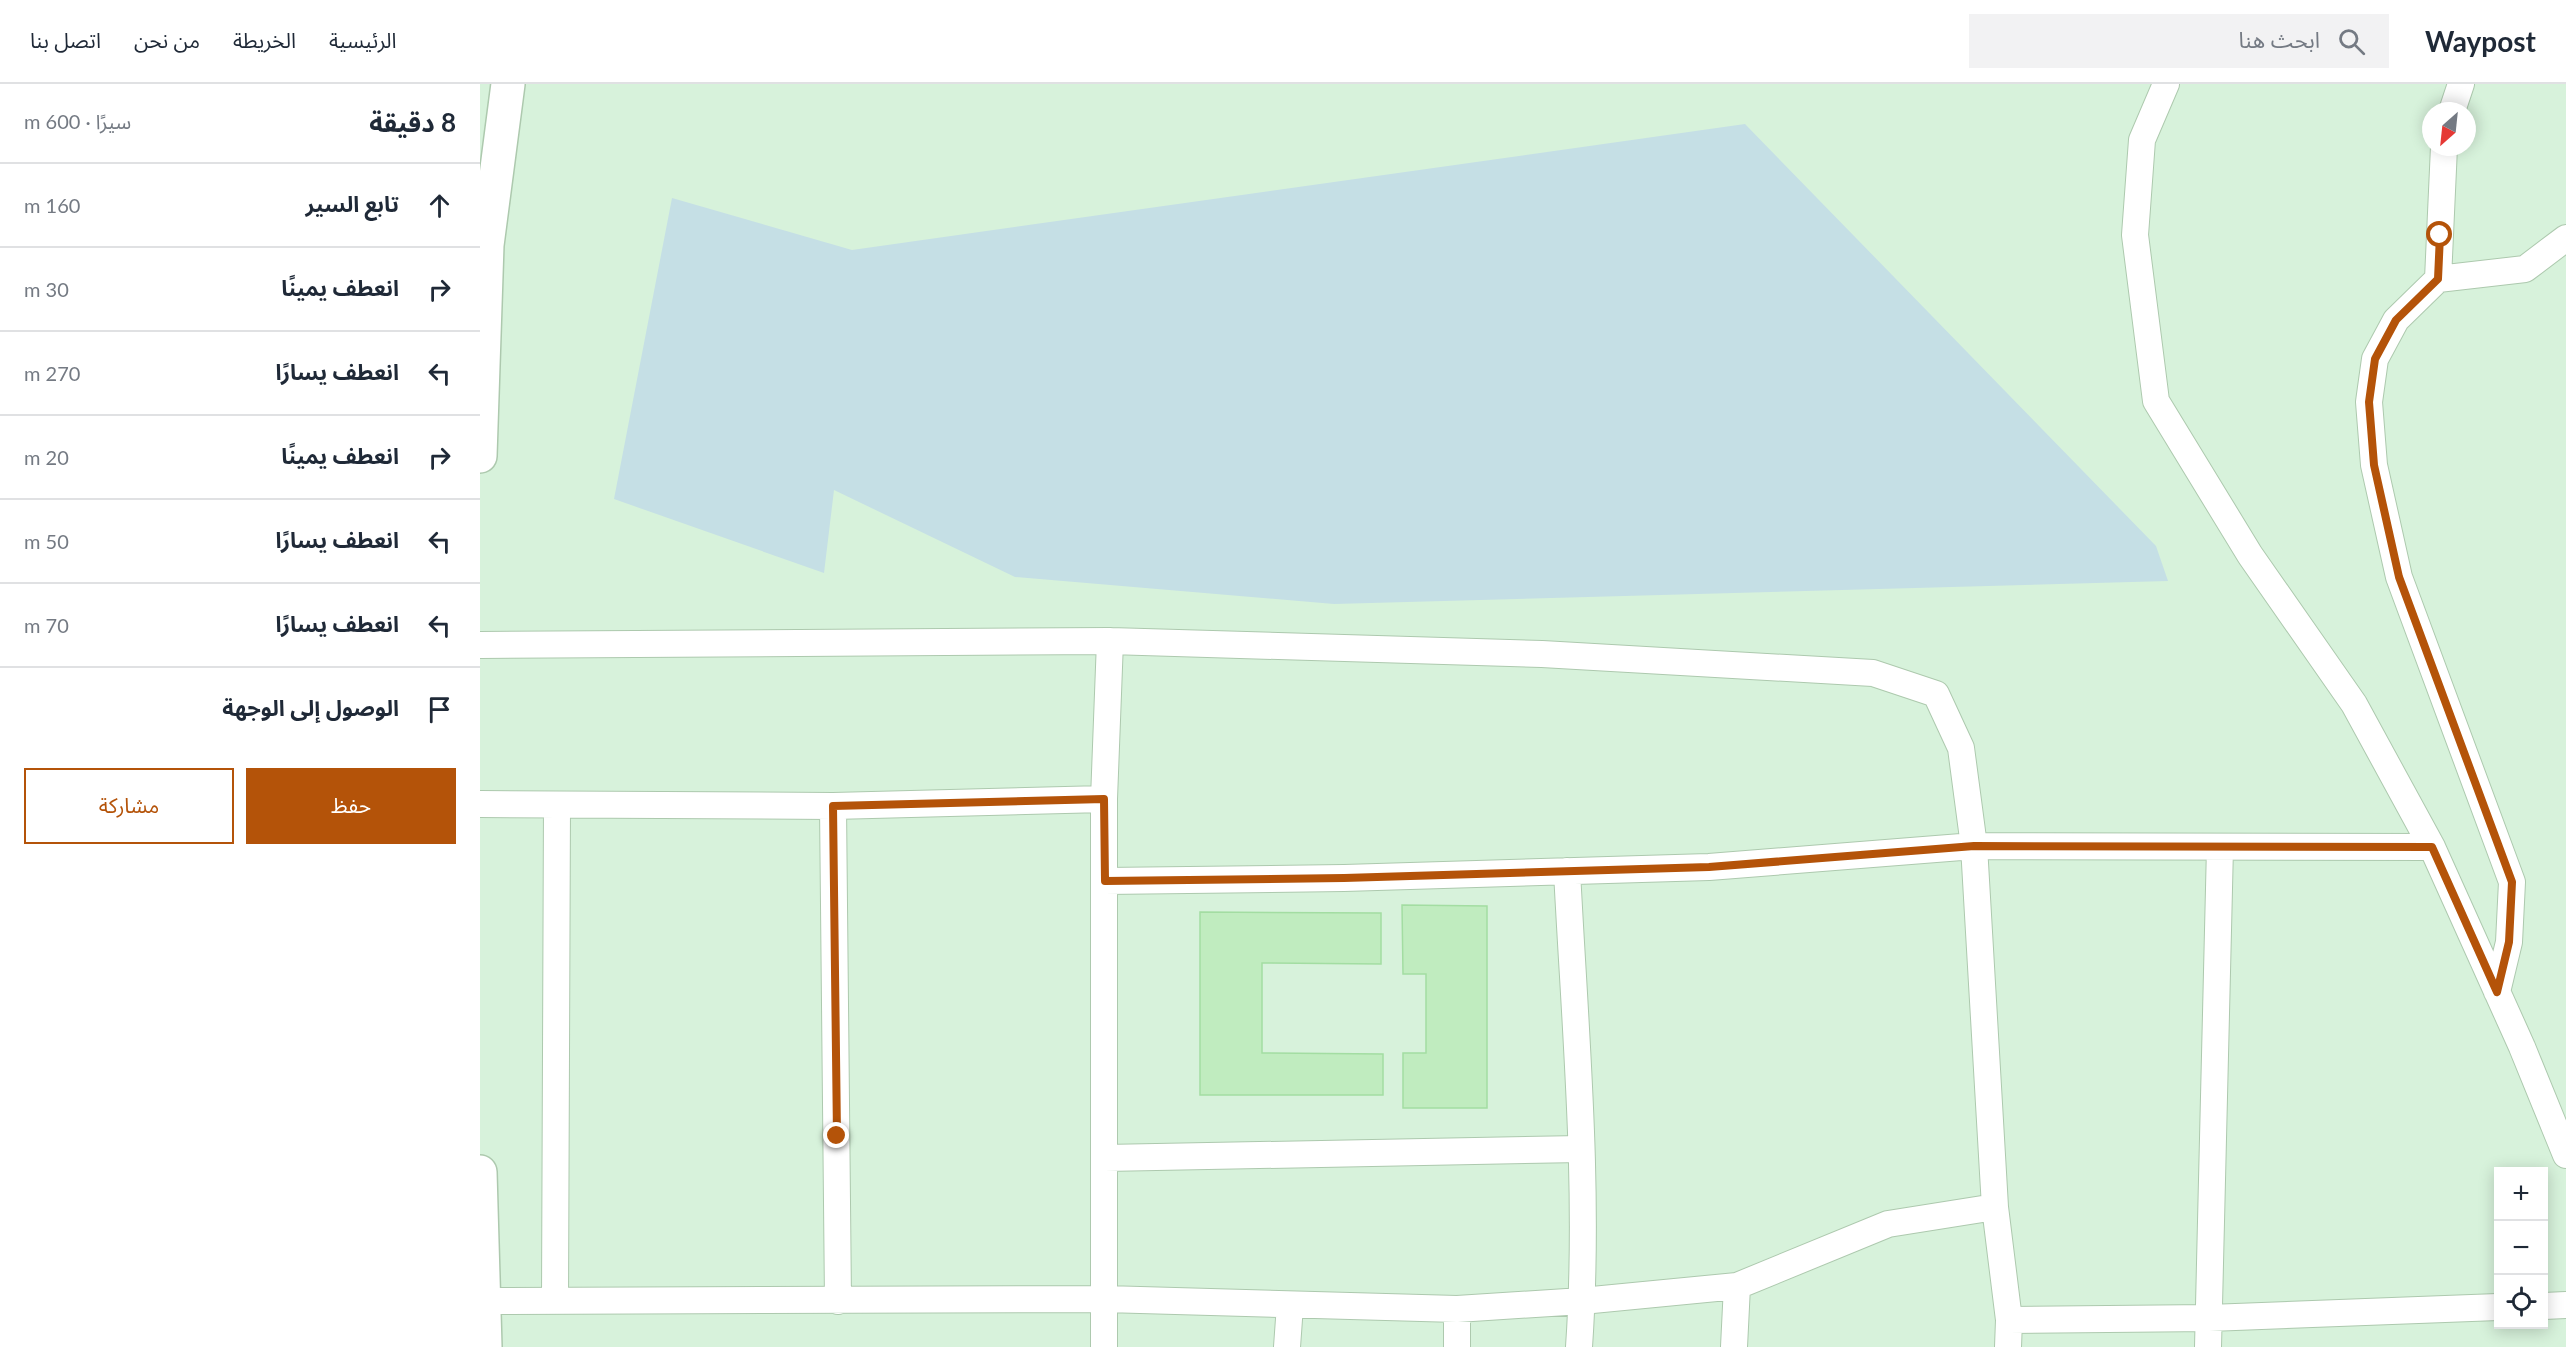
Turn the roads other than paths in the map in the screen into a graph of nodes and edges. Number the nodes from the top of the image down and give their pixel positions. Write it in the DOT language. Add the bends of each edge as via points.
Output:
graph roads {
  1 [pos="508,84"];
  2 [pos="2166,84"];
  3 [pos="2461,84"];
  4 [pos="2455,102"];
  5 [pos="2444,156"];
  6 [pos="2566,238"];
  7 [pos="2438,279"];
  8 [pos="480,456"];
  9 [pos="1110,641"];
  10 [pos="480,645"];
  11 [pos="1104,799"];
  12 [pos="480,804"];
  13 [pos="557,805"];
  14 [pos="833,806"];
  15 [pos="1974,846"];
  16 [pos="2220,847"];
  17 [pos="2432,847"];
  18 [pos="1567,871"];
  19 [pos="1105,881"];
  20 [pos="2497,992"];
  21 [pos="1581,1149"];
  22 [pos="2566,1155"];
  23 [pos="1105,1158"];
  24 [pos="480,1172"];
  25 [pos="1995,1207"];
  26 [pos="1737,1286"];
  27 [pos="1106,1299"];
  28 [pos="482,1301"];
  29 [pos="555,1301"];
  30 [pos="838,1301"];
  31 [pos="1582,1301"];
  32 [pos="1290,1305"];
  33 [pos="2566,1305"];
  34 [pos="2548,1306"];
  35 [pos="2494,1307"];
  36 [pos="1457,1309"];
  37 [pos="2210,1318"];
  38 [pos="2009,1320"];
  39 [pos="485,1347"];
  40 [pos="1104,1347"];
  41 [pos="1287,1347"];
  42 [pos="1456,1347"];
  43 [pos="1579,1347"];
  44 [pos="1734,1347"];
  45 [pos="2008,1347"];
  46 [pos="2208,1347"];
  1 -- 8 [label="street" via="487,245"];
  2 -- 17 [label="street" via="2142,140 2135,236 2156,401 2250,555 2354,704"];
  3 -- 4 [label="street"];
  5 -- 7 [label="street"];
  6 -- 7 [label="street" via="2524,269"];
  7 -- 20 [label="street" via="2396,320 2375,359 2369,402 2374,465 2399,577 2512,882 2509,942"];
  9 -- 10 [label="street"];
  9 -- 11 [label="street"];
  9 -- 15 [label="street" via="1542,654 1873,673 1936,694 1961,748"];
  11 -- 14 [label="street"];
  11 -- 19 [label="street"];
  12 -- 13 [label="street"];
  13 -- 14 [label="street"];
  13 -- 29 [label="street"];
  14 -- 30 [label="street"];
  15 -- 16 [label="street"];
  15 -- 18 [label="street" via="1709,867"];
  15 -- 25 [label="street"];
  16 -- 17 [label="street"];
  16 -- 37 [label="street"];
  17 -- 20 [label="street"];
  18 -- 19 [label="street"];
  18 -- 21 [label="street"];
  19 -- 23 [label="street"];
  20 -- 22 [label="street"];
  21 -- 23 [label="street"];
  21 -- 31 [label="street"];
  23 -- 27 [label="street"];
  24 -- 28 [label="street"];
  25 -- 26 [label="street" via="1888,1224"];
  25 -- 38 [label="street"];
  26 -- 31 [label="street"];
  26 -- 44 [label="street"];
  27 -- 30 [label="street"];
  27 -- 32 [label="street"];
  27 -- 40 [label="street"];
  28 -- 29 [label="street"];
  28 -- 39 [label="street"];
  29 -- 30 [label="street"];
  31 -- 36 [label="street"];
  31 -- 43 [label="street"];
  32 -- 36 [label="street"];
  32 -- 41 [label="street"];
  33 -- 34 [label="street"];
  35 -- 37 [label="street"];
  36 -- 42 [label="street"];
  37 -- 38 [label="street"];
  37 -- 46 [label="street"];
  38 -- 45 [label="street"];
}
